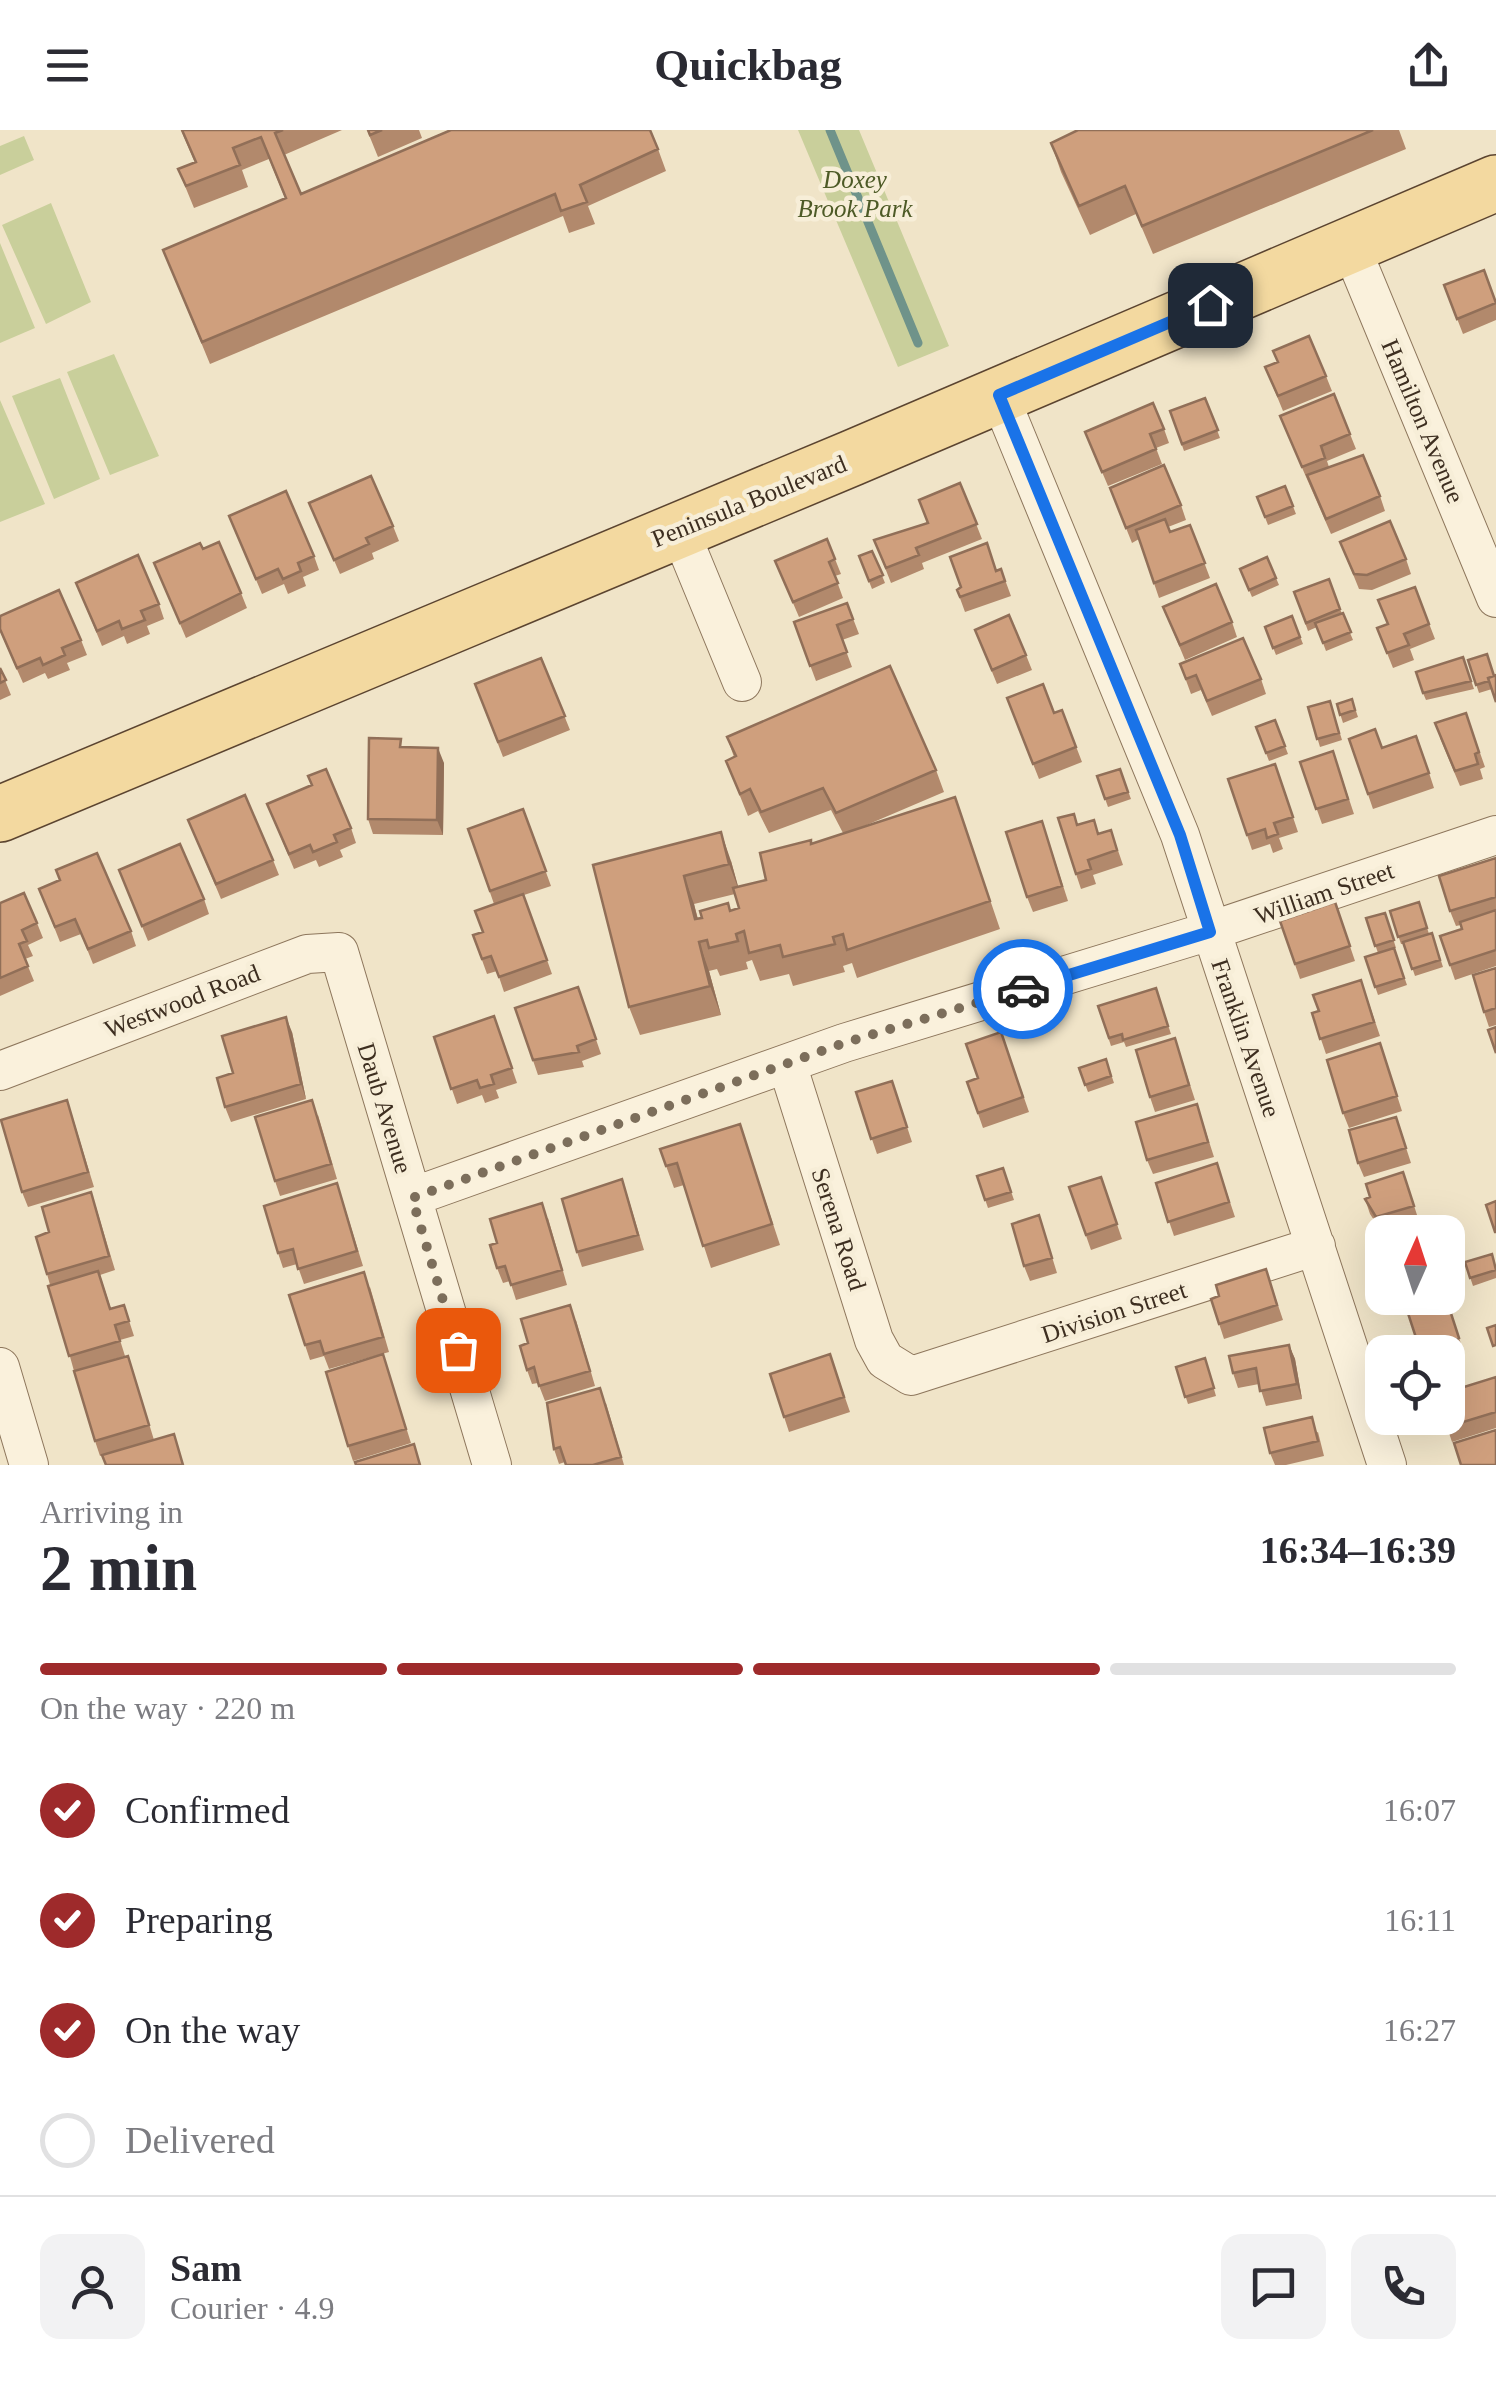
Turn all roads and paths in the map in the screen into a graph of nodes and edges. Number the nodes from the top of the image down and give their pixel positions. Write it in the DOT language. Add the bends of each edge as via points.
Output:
graph roads {
  1 [pos="1496,182"];
  2 [pos="1350,245"];
  3 [pos="999,395"];
  4 [pos="679,529"];
  5 [pos="1494,587"];
  6 [pos="742,682"];
  7 [pos="0,814"];
  8 [pos="1496,835"];
  9 [pos="1210,932"];
  10 [pos="347,980"];
  11 [pos="788,1067"];
  12 [pos="0,1071"];
  13 [pos="412,1198"];
  14 [pos="1316,1246"];
  15 [pos="0,1366"];
  16 [pos="911,1376"];
  17 [pos="29,1465"];
  18 [pos="492,1465"];
  19 [pos="1387,1465"];
  1 -- 2 [label="main road, Peninsula Boulevard"];
  2 -- 3 [label="main road, Peninsula Boulevard"];
  2 -- 5 [label="street, Hamilton Avenue"];
  3 -- 4 [label="main road, Peninsula Boulevard"];
  3 -- 9 [label="street, Franklin Avenue" via="1180,835"];
  4 -- 6 [label="street"];
  4 -- 7 [label="main road, Peninsula Boulevard"];
  8 -- 9 [label="street, William Street"];
  9 -- 11 [label="street, William Street" via="844,1043"];
  9 -- 14 [label="street, Franklin Avenue"];
  10 -- 12 [label="street, Westwood Road" via="338,952 307,954"];
  10 -- 13 [label="street, Daub Avenue"];
  11 -- 13 [label="street, William Street" via="712,1088"];
  11 -- 16 [label="street, Serena Road" via="874,1340 885,1360"];
  13 -- 18 [label="street, Daub Avenue"];
  14 -- 16 [label="street, Division Street"];
  14 -- 19 [label="street, Franklin Avenue"];
  15 -- 17 [label="street"];
}
